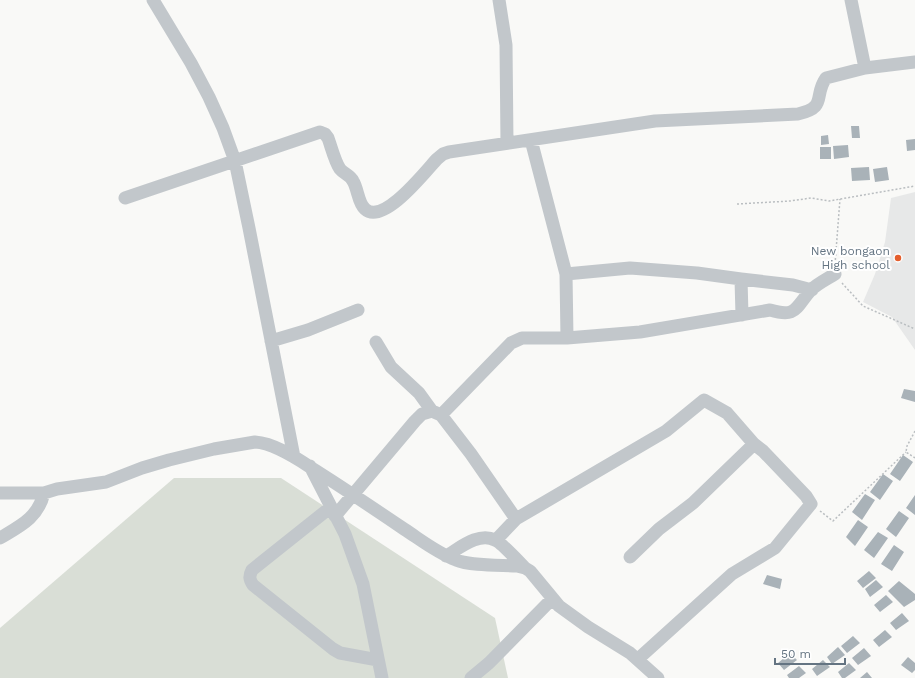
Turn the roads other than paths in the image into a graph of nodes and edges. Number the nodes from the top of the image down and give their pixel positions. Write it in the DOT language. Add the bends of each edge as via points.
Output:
graph roads {
  1 [pos="153,0"];
  2 [pos="499,0"];
  3 [pos="851,0"];
  4 [pos="915,62"];
  5 [pos="865,68"];
  6 [pos="531,140"];
  7 [pos="507,143"];
  8 [pos="235,161"];
  9 [pos="124,198"];
  10 [pos="566,274"];
  11 [pos="835,274"];
  12 [pos="741,279"];
  13 [pos="812,290"];
  14 [pos="358,310"];
  15 [pos="742,315"];
  16 [pos="567,338"];
  17 [pos="271,341"];
  18 [pos="376,342"];
  19 [pos="436,413"];
  20 [pos="754,444"];
  21 [pos="294,457"];
  22 [pos="310,466"];
  23 [pos="0,493"];
  24 [pos="44,493"];
  25 [pos="353,493"];
  26 [pos="333,512"];
  27 [pos="516,519"];
  28 [pos="0,538"];
  29 [pos="496,540"];
  30 [pos="446,556"];
  31 [pos="630,557"];
  32 [pos="525,568"];
  33 [pos="552,599"];
  34 [pos="638,659"];
  35 [pos="378,660"];
  36 [pos="382,678"];
  37 [pos="471,678"];
  38 [pos="658,678"];
  1 -- 8 [label="street" via="209,97"];
  2 -- 7 [label="street" via="506,45"];
  3 -- 5 [label="street"];
  4 -- 5 [label="street"];
  5 -- 6 [label="street" via="826,78 818,102 808,112 655,121"];
  6 -- 7 [label="street"];
  6 -- 10 [label="street"];
  7 -- 8 [label="street" via="443,154 396,203 375,213 363,208 355,183 351,176 339,168 328,138 320,132"];
  8 -- 9 [label="street"];
  8 -- 17 [label="street"];
  10 -- 12 [label="street" via="630,268"];
  10 -- 16 [label="street"];
  11 -- 13 [label="street"];
  12 -- 13 [label="street" via="793,285"];
  12 -- 15 [label="street"];
  13 -- 15 [label="street" via="795,310 789,313 782,314 770,310"];
  14 -- 17 [label="street" via="308,330"];
  15 -- 16 [label="street" via="640,332"];
  16 -- 19 [label="street" via="515,340"];
  17 -- 21 [label="street"];
  18 -- 19 [label="street" via="391,367"];
  19 -- 25 [label="street" via="422,414"];
  19 -- 27 [label="street" via="471,454"];
  20 -- 27 [label="street" via="727,413 704,400 666,431"];
  20 -- 31 [label="street" via="693,503 659,529"];
  20 -- 34 [label="street" via="811,504 775,548 732,574"];
  21 -- 22 [label="street"];
  21 -- 24 [label="street" via="261,442 255,442 169,460 106,482"];
  22 -- 25 [label="street"];
  22 -- 26 [label="street"];
  23 -- 24 [label="street"];
  24 -- 28 [label="street" via="34,515"];
  25 -- 26 [label="street"];
  25 -- 30 [label="street"];
  26 -- 35 [label="street" via="363,584"];
  26 -- 35 [label="street" via="252,570 249,580 333,649 340,653"];
  27 -- 29 [label="street"];
  29 -- 30 [label="street" via="472,540"];
  29 -- 32 [label="street"];
  30 -- 32 [label="street" via="462,562"];
  32 -- 33 [label="street"];
  33 -- 34 [label="street" via="588,627"];
  33 -- 37 [label="street"];
  34 -- 38 [label="street"];
  35 -- 36 [label="street"];
}
